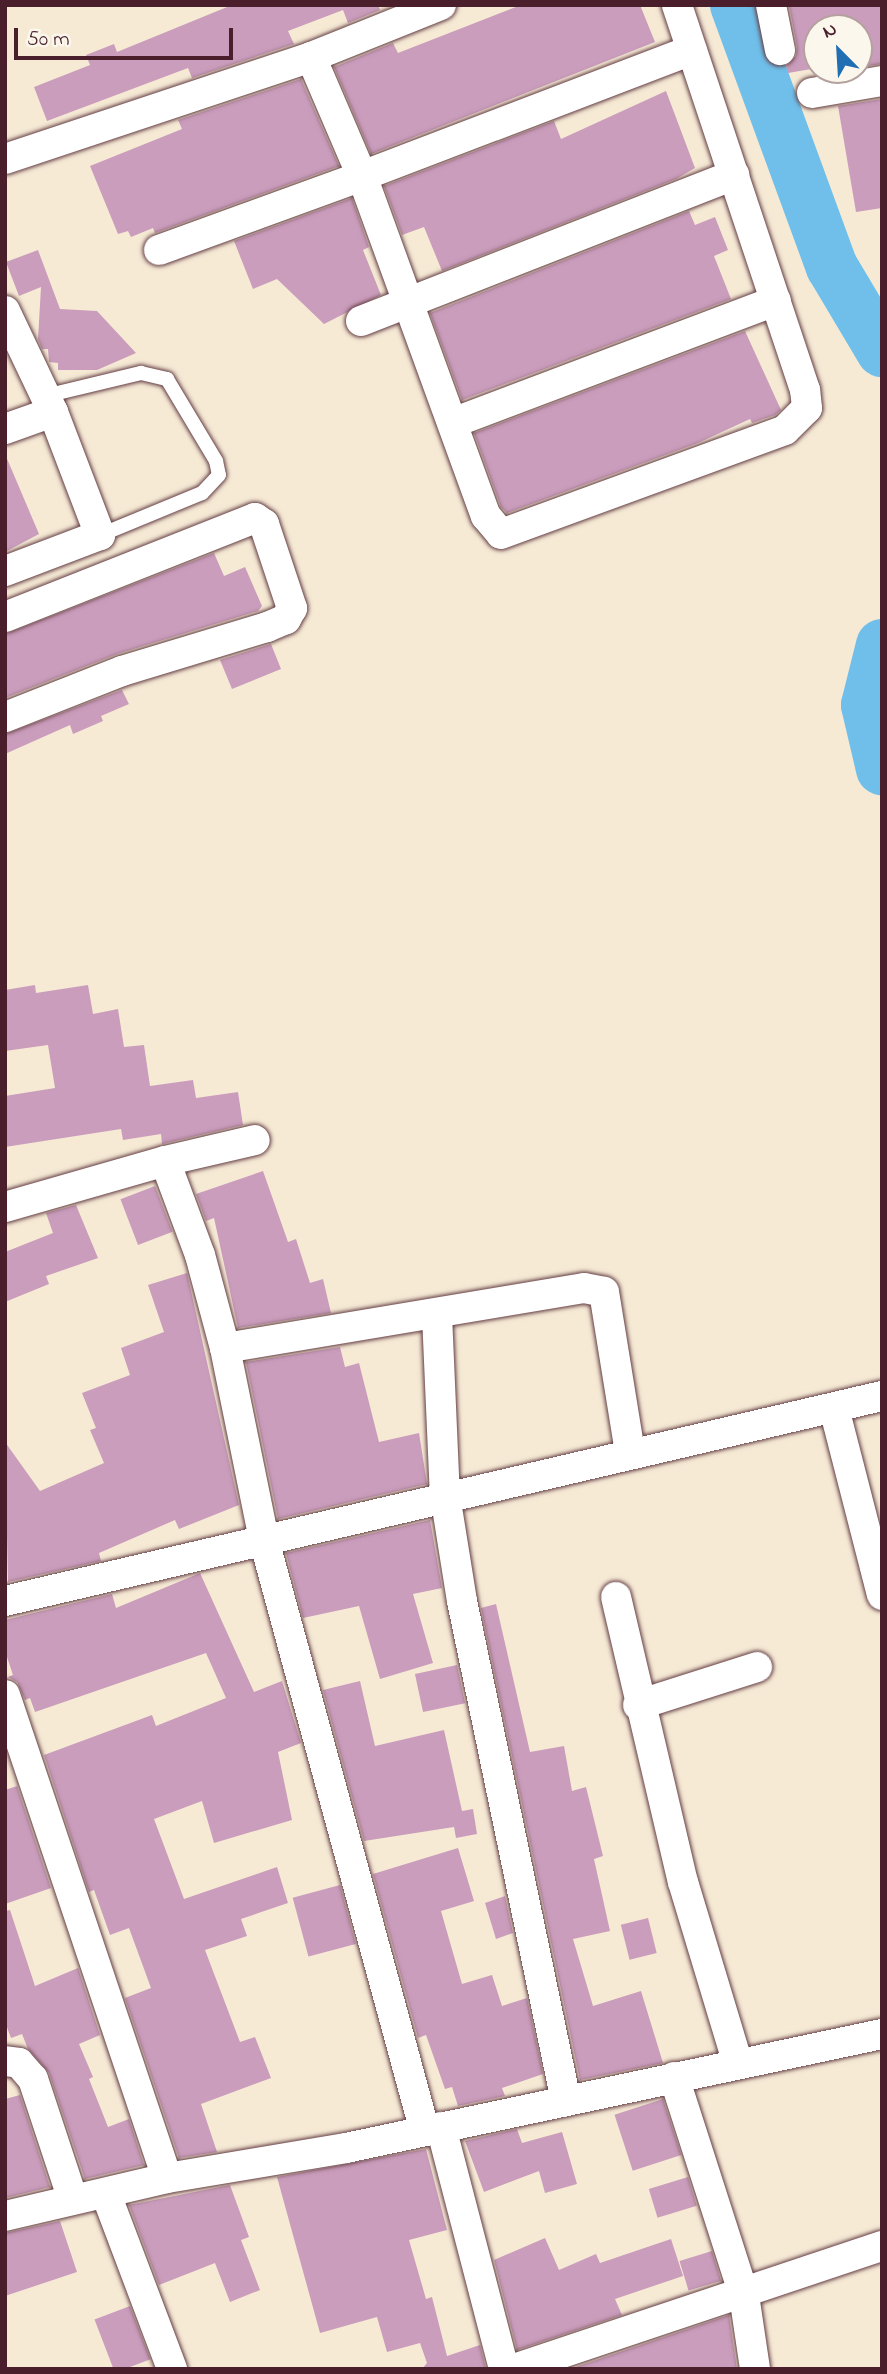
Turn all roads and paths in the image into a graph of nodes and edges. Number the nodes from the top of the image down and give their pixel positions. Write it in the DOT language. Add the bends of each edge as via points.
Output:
graph roads {
  1 [pos="441,5"];
  2 [pos="677,5"];
  3 [pos="771,5"];
  4 [pos="692,50"];
  5 [pos="780,50"];
  6 [pos="311,57"];
  7 [pos="882,81"];
  8 [pos="812,93"];
  9 [pos="16,155"];
  10 [pos="733,175"];
  11 [pos="362,176"];
  12 [pos="159,250"];
  13 [pos="410,299"];
  14 [pos="776,301"];
  15 [pos="5,311"];
  16 [pos="360,321"];
  17 [pos="49,404"];
  18 [pos="455,422"];
  19 [pos="5,429"];
  20 [pos="100,535"];
  21 [pos="5,571"];
  22 [pos="5,617"];
  23 [pos="5,717"];
  24 [pos="255,1140"];
  25 [pos="165,1161"];
  26 [pos="5,1207"];
  27 [pos="437,1315"];
  28 [pos="225,1348"];
  29 [pos="882,1396"];
  30 [pos="834,1408"];
  31 [pos="630,1452"];
  32 [pos="445,1495"];
  33 [pos="264,1540"];
  34 [pos="882,1595"];
  35 [pos="616,1597"];
  36 [pos="5,1601"];
  37 [pos="757,1668"];
  38 [pos="5,1695"];
  39 [pos="638,1705"];
  40 [pos="882,2035"];
  41 [pos="5,2061"];
  42 [pos="737,2062"];
  43 [pos="674,2077"];
  44 [pos="566,2101"];
  45 [pos="433,2127"];
  46 [pos="167,2178"];
  47 [pos="106,2194"];
  48 [pos="74,2200"];
  49 [pos="5,2216"];
  50 [pos="882,2246"];
  51 [pos="744,2295"];
  52 [pos="172,2369"];
  53 [pos="504,2369"];
  54 [pos="514,2369"];
  55 [pos="755,2369"];
  1 -- 6 [label="street"];
  2 -- 4 [label="street"];
  3 -- 5 [label="street"];
  4 -- 10 [label="street"];
  4 -- 11 [label="street"];
  6 -- 9 [label="street"];
  6 -- 11 [label="street"];
  7 -- 8 [label="street"];
  10 -- 13 [label="street"];
  10 -- 14 [label="street"];
  11 -- 12 [label="street"];
  11 -- 13 [label="street"];
  13 -- 16 [label="street"];
  13 -- 18 [label="street"];
  14 -- 18 [label="street"];
  14 -- 18 [label="street" via="807,399 800,419 785,430 507,535 495,531 486,516"];
  15 -- 17 [label="street"];
  17 -- 19 [label="street"];
  17 -- 20 [label="street"];
  17 -- 20 [label="lane" via="141,373 167,379 216,461 219,475 202,493"];
  20 -- 21 [label="street"];
  22 -- 23 [label="street" via="256,519 264,524 292,608 286,620 122,671"];
  24 -- 25 [label="street"];
  25 -- 26 [label="street"];
  25 -- 28 [label="street" via="200,1255"];
  27 -- 28 [label="street"];
  27 -- 31 [label="street" via="584,1288 604,1292"];
  27 -- 32 [label="street"];
  28 -- 33 [label="street"];
  29 -- 30 [label="street"];
  30 -- 31 [label="street"];
  30 -- 34 [label="street"];
  31 -- 32 [label="street"];
  32 -- 33 [label="street"];
  32 -- 44 [label="street" via="462,1601"];
  33 -- 36 [label="street"];
  33 -- 45 [label="street"];
  35 -- 39 [label="street"];
  37 -- 39 [label="street"];
  38 -- 46 [label="street"];
  39 -- 42 [label="street" via="683,1882"];
  40 -- 42 [label="street"];
  41 -- 48 [label="street" via="19,2063 33,2079"];
  42 -- 43 [label="street"];
  43 -- 44 [label="street"];
  43 -- 51 [label="street"];
  44 -- 45 [label="street"];
  45 -- 46 [label="street" via="346,2148"];
  45 -- 53 [label="street"];
  46 -- 47 [label="street"];
  47 -- 48 [label="street"];
  47 -- 52 [label="street"];
  48 -- 49 [label="street"];
  50 -- 51 [label="street"];
  51 -- 54 [label="street"];
  51 -- 55 [label="street"];
}
